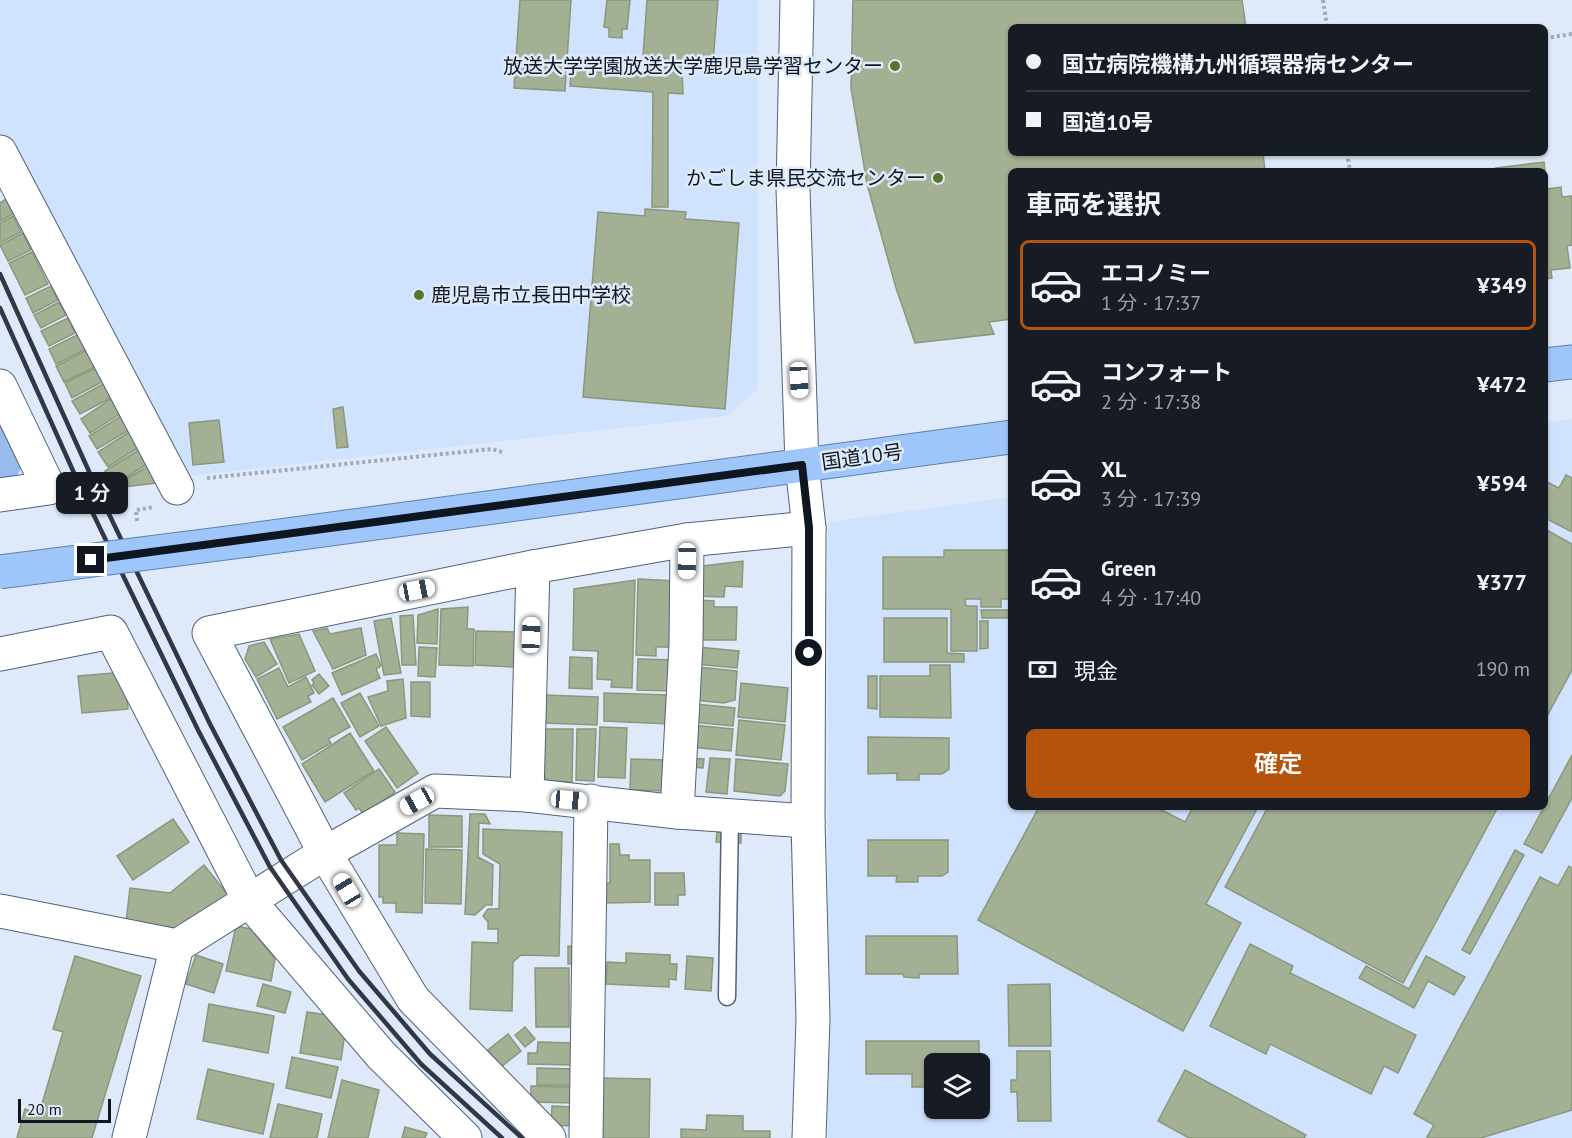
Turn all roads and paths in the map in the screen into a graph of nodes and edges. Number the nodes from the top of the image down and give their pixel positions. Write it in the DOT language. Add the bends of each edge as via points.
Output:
graph roads {
  1 [pos="798,0"];
  2 [pos="1323,0"];
  3 [pos="1327,24"];
  4 [pos="1572,34"];
  5 [pos="1548,38"];
  6 [pos="0,152"];
  7 [pos="1572,362"];
  8 [pos="1548,365"];
  9 [pos="0,386"];
  10 [pos="1008,436"];
  11 [pos="502,452"];
  12 [pos="802,465"];
  13 [pos="177,488"];
  14 [pos="0,495"];
  15 [pos="809,528"];
  16 [pos="687,540"];
  17 [pos="533,567"];
  18 [pos="0,572"];
  19 [pos="0,654"];
  20 [pos="527,795"];
  21 [pos="591,801"];
  22 [pos="677,812"];
  23 [pos="730,815"];
  24 [pos="808,821"];
  25 [pos="325,853"];
  26 [pos="249,902"];
  27 [pos="0,911"];
  28 [pos="177,946"];
  29 [pos="727,998"];
  30 [pos="129,1138"];
  31 [pos="465,1138"];
  32 [pos="549,1138"];
  33 [pos="586,1138"];
  34 [pos="809,1138"];
  1 -- 12 [label="street" via="793,189"];
  2 -- 3 [label="path"];
  4 -- 5 [label="path"];
  6 -- 13 [label="street"];
  7 -- 8 [label="highway"];
  9 -- 14 [label="street" via="48,488"];
  10 -- 12 [label="highway, 国道10号"];
  11 -- 13 [label="path" via="492,449 185,480"];
  12 -- 15 [label="street"];
  12 -- 18 [label="highway, 国道10号, bridge"];
  15 -- 16 [label="street"];
  15 -- 24 [label="street"];
  16 -- 17 [label="street"];
  16 -- 22 [label="street"];
  17 -- 20 [label="street"];
  17 -- 25 [label="street" via="209,633"];
  19 -- 26 [label="street" via="111,632"];
  20 -- 21 [label="street"];
  20 -- 25 [label="street" via="435,791"];
  21 -- 22 [label="street"];
  21 -- 33 [label="street"];
  22 -- 23 [label="street"];
  23 -- 24 [label="street"];
  23 -- 29 [label="lane"];
  24 -- 34 [label="street" via="813,1019"];
  25 -- 26 [label="street"];
  25 -- 32 [label="street" via="413,999"];
  26 -- 28 [label="street"];
  26 -- 31 [label="street" via="381,1055"];
  27 -- 28 [label="street"];
  28 -- 30 [label="street"];
}
